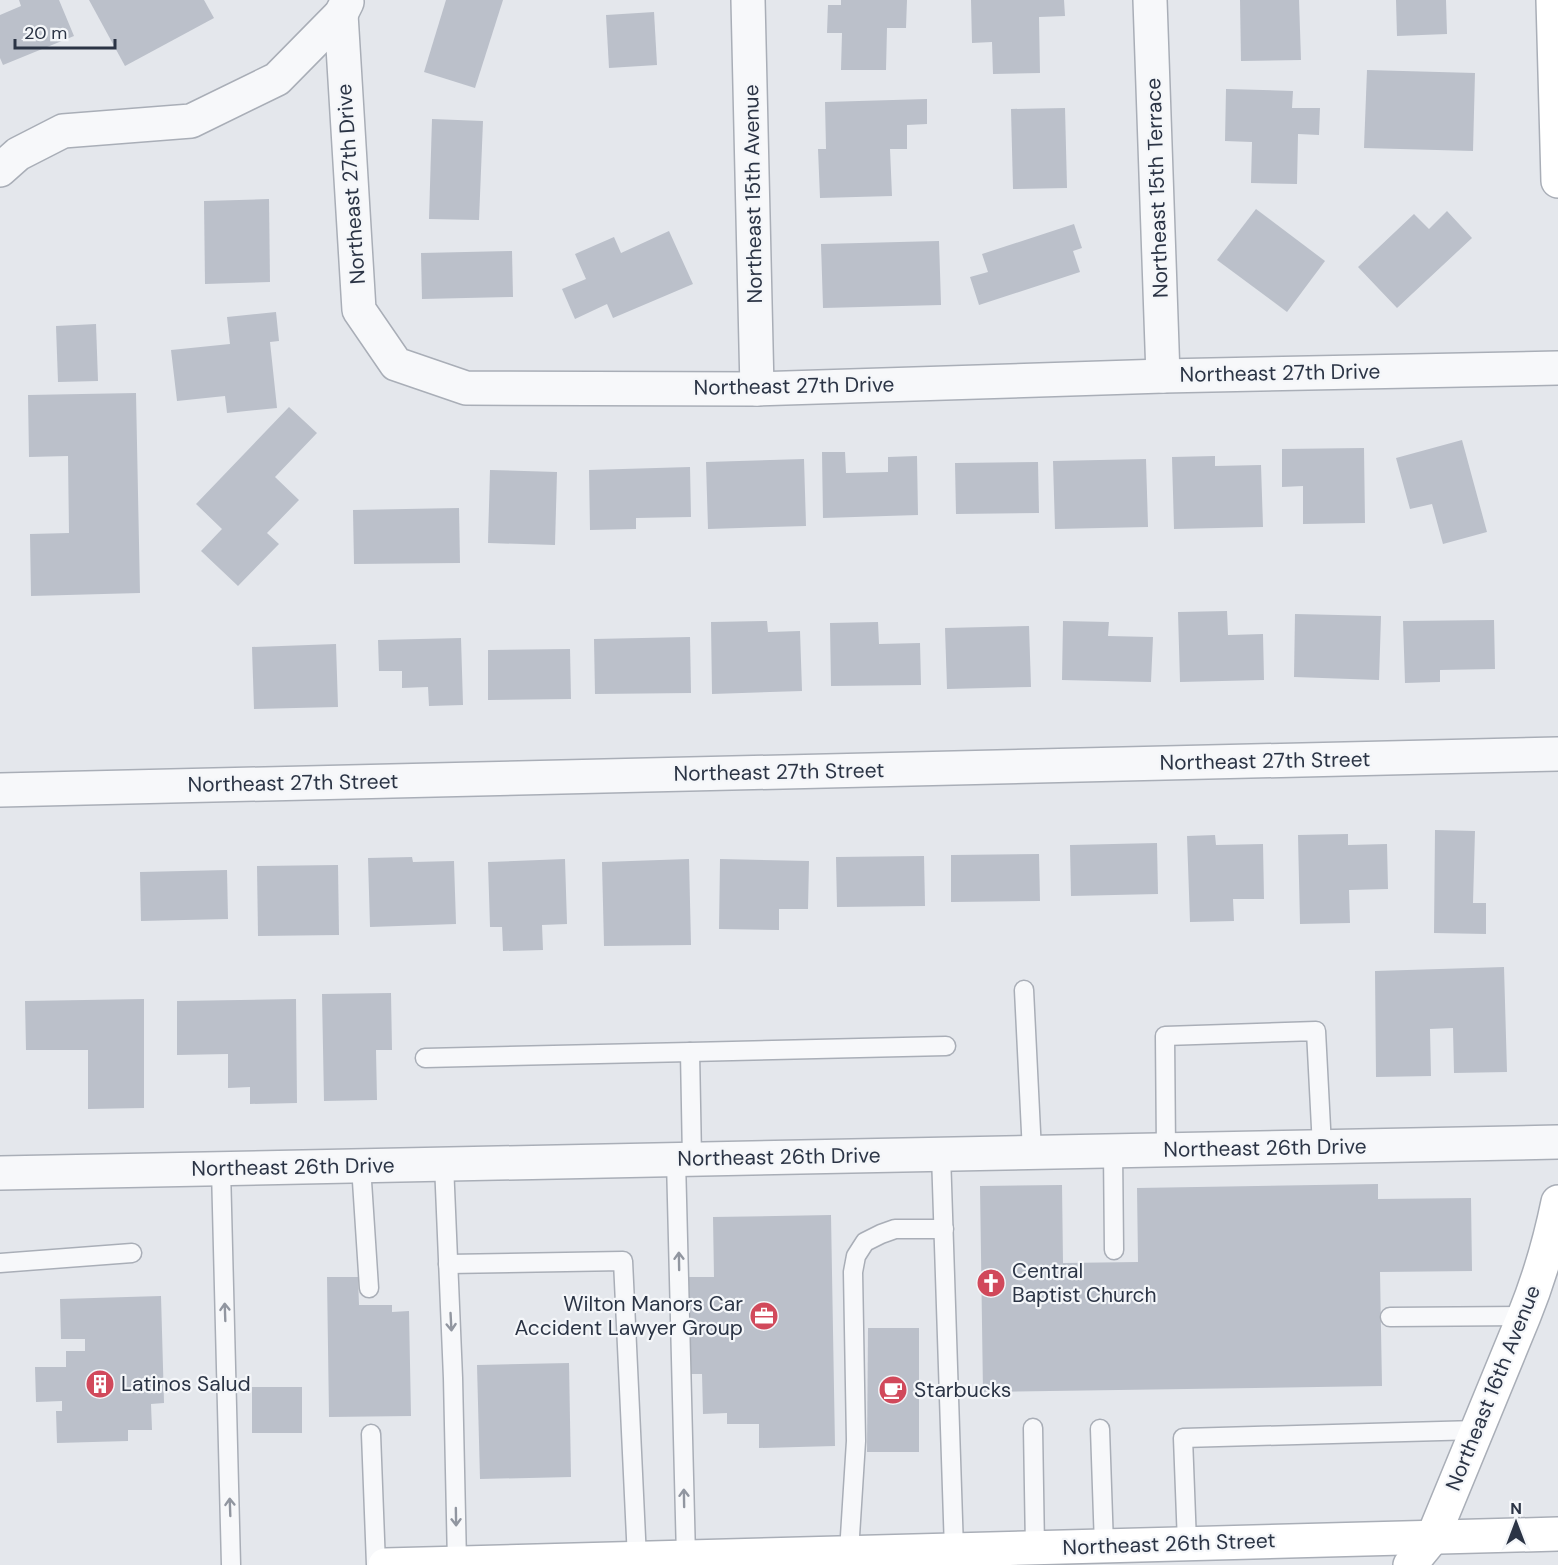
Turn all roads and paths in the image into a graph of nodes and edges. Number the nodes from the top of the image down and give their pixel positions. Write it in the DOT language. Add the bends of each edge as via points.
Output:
graph roads {
  1 [pos="748,0"];
  2 [pos="1150,0"];
  3 [pos="1553,0"];
  4 [pos="345,7"];
  5 [pos="0,171"];
  6 [pos="1558,181"];
  7 [pos="1558,368"];
  8 [pos="1163,376"];
  9 [pos="757,389"];
  10 [pos="1558,754"];
  11 [pos="0,790"];
  12 [pos="1024,990"];
  13 [pos="946,1046"];
  14 [pos="690,1052"];
  15 [pos="425,1058"];
  16 [pos="1558,1142"];
  17 [pos="1322,1147"];
  18 [pos="1166,1150"];
  19 [pos="1113,1151"];
  20 [pos="1032,1152"];
  21 [pos="941,1154"];
  22 [pos="684,1159"];
  23 [pos="444,1164"];
  24 [pos="361,1166"];
  25 [pos="221,1169"];
  26 [pos="0,1173"];
  27 [pos="1556,1219"];
  28 [pos="944,1229"];
  29 [pos="1114,1250"];
  30 [pos="132,1253"];
  31 [pos="0,1263"];
  32 [pos="448,1264"];
  33 [pos="369,1288"];
  34 [pos="1524,1316"];
  35 [pos="1390,1317"];
  36 [pos="1033,1428"];
  37 [pos="1100,1429"];
  38 [pos="1477,1430"];
  39 [pos="371,1434"];
  40 [pos="1558,1534"];
  41 [pos="1433,1537"];
  42 [pos="1188,1543"];
  43 [pos="1035,1548"];
  44 [pos="954,1550"];
  45 [pos="849,1552"];
  46 [pos="1092,1552"];
  47 [pos="1236,1554"];
  48 [pos="637,1558"];
  49 [pos="905,1558"];
  50 [pos="789,1559"];
  51 [pos="679,1560"];
  52 [pos="467,1563"];
  53 [pos="541,1563"];
  54 [pos="231,1565"];
  55 [pos="376,1565"];
  56 [pos="385,1565"];
  57 [pos="1410,1565"];
  1 -- 9 [label="street, Northeast 15th Avenue"];
  2 -- 8 [label="street, Northeast 15th Terrace"];
  3 -- 6 [label="street"];
  4 -- 5 [label="street" via="277,79 191,121 63,131 18,154"];
  4 -- 9 [label="street, Northeast 27th Drive" via="359,310 396,364 466,388"];
  7 -- 8 [label="street, Northeast 27th Drive"];
  8 -- 9 [label="street, Northeast 27th Drive"];
  10 -- 11 [label="street, Northeast 27th Street"];
  12 -- 20 [label="lane"];
  13 -- 14 [label="lane"];
  14 -- 15 [label="lane"];
  14 -- 22 [label="lane"];
  16 -- 17 [label="street, Northeast 26th Drive"];
  17 -- 18 [label="street, Northeast 26th Drive"];
  17 -- 18 [label="lane" via="1316,1031 1165,1036"];
  18 -- 19 [label="street, Northeast 26th Drive"];
  19 -- 20 [label="street, Northeast 26th Drive"];
  19 -- 29 [label="lane"];
  20 -- 21 [label="street, Northeast 26th Drive"];
  21 -- 22 [label="street, Northeast 26th Drive"];
  21 -- 28 [label="lane"];
  22 -- 23 [label="street, Northeast 26th Drive"];
  51 -- 22 [label="lane, one-way"];
  23 -- 24 [label="street, Northeast 26th Drive"];
  23 -- 32 [label="lane"];
  24 -- 25 [label="street, Northeast 26th Drive"];
  24 -- 33 [label="lane"];
  25 -- 26 [label="street, Northeast 26th Drive"];
  54 -- 25 [label="lane, one-way"];
  27 -- 34 [label="street, Northeast 16th Avenue"];
  28 -- 44 [label="lane"];
  28 -- 45 [label="lane" via="895,1229 866,1242 856,1256 856,1441"];
  30 -- 31 [label="lane"];
  32 -- 48 [label="lane" via="623,1261"];
  32 -- 52 [label="lane, one-way"];
  34 -- 35 [label="lane"];
  34 -- 38 [label="street, Northeast 16th Avenue"];
  36 -- 43 [label="lane"];
  37 -- 46 [label="lane"];
  38 -- 41 [label="street, Northeast 16th Avenue"];
  38 -- 42 [label="lane" via="1183,1437"];
  39 -- 55 [label="lane"];
  40 -- 41 [label="street, Northeast 26th Street"];
  41 -- 47 [label="street, Northeast 26th Street"];
  41 -- 57 [label="street"];
  42 -- 46 [label="street, Northeast 26th Street"];
  42 -- 47 [label="street, Northeast 26th Street"];
  43 -- 44 [label="street, Northeast 26th Street"];
  43 -- 46 [label="street, Northeast 26th Street"];
  44 -- 49 [label="street, Northeast 26th Street"];
  45 -- 49 [label="street, Northeast 26th Street"];
  45 -- 50 [label="street, Northeast 26th Street"];
  48 -- 51 [label="street, Northeast 26th Street"];
  48 -- 53 [label="street, Northeast 26th Street"];
  50 -- 51 [label="street, Northeast 26th Street"];
  52 -- 53 [label="street, Northeast 26th Street"];
  52 -- 56 [label="street, Northeast 26th Street"];
}
